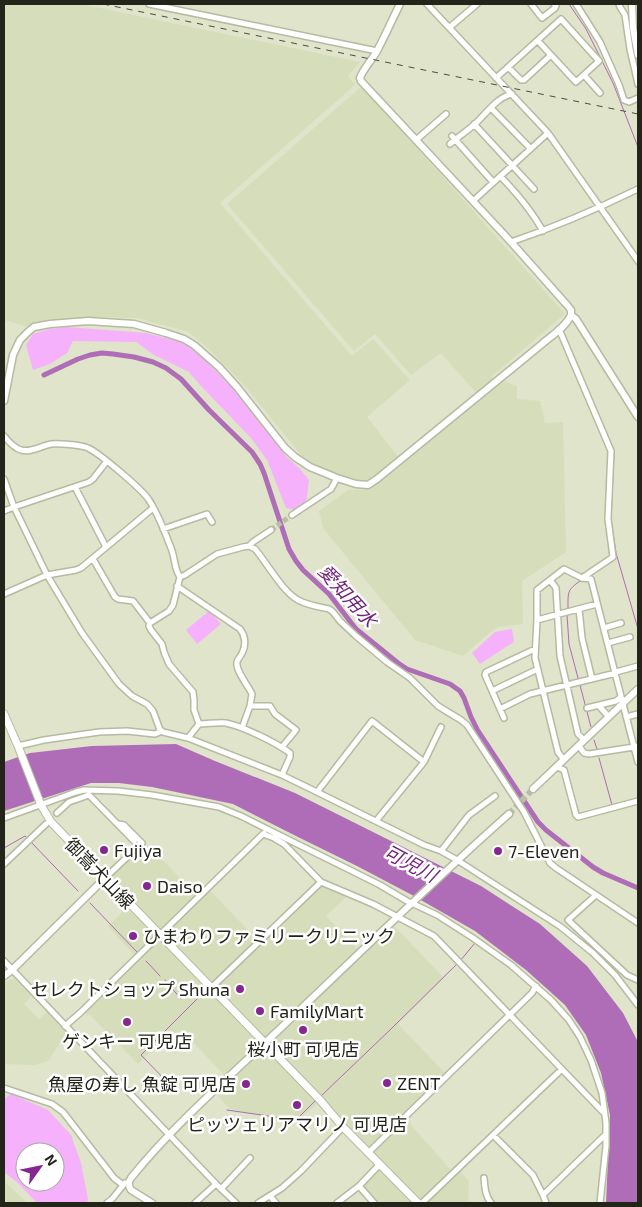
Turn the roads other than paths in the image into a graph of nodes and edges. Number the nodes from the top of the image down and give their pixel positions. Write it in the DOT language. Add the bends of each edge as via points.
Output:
graph roads {
  1 [pos="149,4"];
  2 [pos="400,4"];
  3 [pos="428,4"];
  4 [pos="477,4"];
  5 [pos="531,4"];
  6 [pos="554,4"];
  7 [pos="576,4"];
  8 [pos="619,4"];
  9 [pos="632,4"];
  10 [pos="166,5"];
  11 [pos="450,27"];
  12 [pos="538,41"];
  13 [pos="377,51"];
  14 [pos="551,55"];
  15 [pos="638,55"];
  16 [pos="508,66"];
  17 [pos="584,75"];
  18 [pos="496,78"];
  19 [pos="638,84"];
  20 [pos="600,93"];
  21 [pos="512,94"];
  22 [pos="638,98"];
  23 [pos="491,108"];
  24 [pos="446,114"];
  25 [pos="474,124"];
  26 [pos="548,133"];
  27 [pos="453,138"];
  28 [pos="416,140"];
  29 [pos="450,144"];
  30 [pos="530,148"];
  31 [pos="513,164"];
  32 [pos="500,176"];
  33 [pos="493,182"];
  34 [pos="534,189"];
  35 [pos="638,189"];
  36 [pos="473,201"];
  37 [pos="600,207"];
  38 [pos="543,231"];
  39 [pos="511,242"];
  40 [pos="638,261"];
  41 [pos="570,315"];
  42 [pos="559,329"];
  43 [pos="4,401"];
  44 [pos="638,417"];
  45 [pos="4,436"];
  46 [pos="107,461"];
  47 [pos="337,478"];
  48 [pos="4,479"];
  49 [pos="75,487"];
  50 [pos="14,506"];
  51 [pos="153,508"];
  52 [pos="4,511"];
  53 [pos="292,515"];
  54 [pos="212,522"];
  55 [pos="163,529"];
  56 [pos="270,530"];
  57 [pos="249,546"];
  58 [pos="106,547"];
  59 [pos="93,559"];
  60 [pos="47,575"];
  61 [pos="180,577"];
  62 [pos="582,578"];
  63 [pos="550,580"];
  64 [pos="177,586"];
  65 [pos="4,594"];
  66 [pos="597,604"];
  67 [pos="579,609"];
  68 [pos="557,615"];
  69 [pos="537,620"];
  70 [pos="621,623"];
  71 [pos="150,624"];
  72 [pos="604,628"];
  73 [pos="630,637"];
  74 [pos="608,643"];
  75 [pos="535,649"];
  76 [pos="638,666"];
  77 [pos="538,669"];
  78 [pos="616,673"];
  79 [pos="592,679"];
  80 [pos="566,685"];
  81 [pos="638,689"];
  82 [pos="492,690"];
  83 [pos="543,690"];
  84 [pos="622,700"];
  85 [pos="250,706"];
  86 [pos="599,706"];
  87 [pos="587,708"];
  88 [pos="500,709"];
  89 [pos="4,714"];
  90 [pos="638,714"];
  91 [pos="626,717"];
  92 [pos="504,718"];
  93 [pos="609,718"];
  94 [pos="199,724"];
  95 [pos="441,727"];
  96 [pos="242,728"];
  97 [pos="162,731"];
  98 [pos="188,738"];
  99 [pos="581,743"];
  100 [pos="18,746"];
  101 [pos="636,746"];
  102 [pos="282,747"];
  103 [pos="564,760"];
  104 [pos="424,762"];
  105 [pos="638,762"];
  106 [pos="557,767"];
  107 [pos="282,775"];
  108 [pos="534,789"];
  109 [pos="80,791"];
  110 [pos="317,792"];
  111 [pos="85,796"];
  112 [pos="495,796"];
  113 [pos="638,801"];
  114 [pos="41,804"];
  115 [pos="57,813"];
  116 [pos="509,814"];
  117 [pos="4,818"];
  118 [pos="376,821"];
  119 [pos="46,824"];
  120 [pos="117,824"];
  121 [pos="265,831"];
  122 [pos="134,841"];
  123 [pos="441,851"];
  124 [pos="457,860"];
  125 [pos="4,864"];
  126 [pos="105,878"];
  127 [pos="321,882"];
  128 [pos="596,895"];
  129 [pos="415,902"];
  130 [pos="397,917"];
  131 [pos="638,923"];
  132 [pos="160,934"];
  133 [pos="4,961"];
  134 [pos="12,970"];
  135 [pos="4,976"];
  136 [pos="638,980"];
  137 [pos="536,986"];
  138 [pos="211,988"];
  139 [pos="638,1005"];
  140 [pos="511,1014"];
  141 [pos="65,1026"];
  142 [pos="264,1044"];
  143 [pos="562,1069"];
  144 [pos="4,1088"];
  145 [pos="604,1113"];
  146 [pos="343,1127"];
  147 [pos="169,1135"];
  148 [pos="493,1135"];
  149 [pos="605,1135"];
  150 [pos="368,1153"];
  151 [pos="250,1158"];
  152 [pos="380,1164"];
  153 [pos="484,1178"];
  154 [pos="126,1183"];
  155 [pos="216,1184"];
  156 [pos="359,1186"];
  157 [pos="221,1189"];
  158 [pos="543,1195"];
  159 [pos="270,1196"];
  160 [pos="107,1203"];
  161 [pos="152,1203"];
  162 [pos="195,1203"];
  163 [pos="236,1203"];
  164 [pos="258,1203"];
  165 [pos="276,1203"];
  166 [pos="337,1203"];
  167 [pos="374,1203"];
  168 [pos="418,1203"];
  169 [pos="422,1203"];
  170 [pos="491,1203"];
  171 [pos="546,1203"];
  172 [pos="600,1203"];
  1 -- 10 [label="street"];
  2 -- 13 [label="street"];
  3 -- 11 [label="street"];
  4 -- 11 [label="street"];
  5 -- 6 [label="street" via="542,18 555,8"];
  7 -- 22 [label="street" via="600,42 624,100 629,102"];
  8 -- 19 [label="street" via="625,15"];
  9 -- 15 [label="street"];
  10 -- 13 [label="street"];
  11 -- 18 [label="street"];
  12 -- 14 [label="street"];
  12 -- 16 [label="street"];
  12 -- 17 [label="street" via="561,20 599,61"];
  13 -- 28 [label="street" via="360,78"];
  14 -- 16 [label="street" via="524,80"];
  14 -- 17 [label="street" via="576,82"];
  16 -- 18 [label="street"];
  17 -- 20 [label="street"];
  18 -- 21 [label="street"];
  21 -- 23 [label="street"];
  21 -- 26 [label="street"];
  23 -- 25 [label="street"];
  23 -- 30 [label="street"];
  24 -- 28 [label="street"];
  25 -- 27 [label="street"];
  25 -- 31 [label="street"];
  26 -- 30 [label="street"];
  26 -- 37 [label="street"];
  27 -- 29 [label="street"];
  27 -- 33 [label="street"];
  28 -- 36 [label="street"];
  30 -- 31 [label="street"];
  31 -- 32 [label="street"];
  31 -- 34 [label="street"];
  32 -- 33 [label="street"];
  32 -- 38 [label="street" via="521,198"];
  33 -- 36 [label="street"];
  35 -- 37 [label="street"];
  36 -- 39 [label="street"];
  37 -- 38 [label="street"];
  37 -- 40 [label="street"];
  38 -- 39 [label="street"];
  39 -- 41 [label="street" via="568,305"];
  41 -- 42 [label="street"];
  41 -- 44 [label="street" via="576,319"];
  42 -- 47 [label="street" via="377,479 368,484 356,484"];
  42 -- 62 [label="street" via="611,451 608,519 613,557"];
  43 -- 47 [label="street" via="13,355 20,340 34,328 88,321 134,324 194,345 219,367 284,448 310,467"];
  45 -- 46 [label="street" via="21,450 50,444 86,447"];
  46 -- 49 [label="street" via="93,479"];
  46 -- 51 [label="street" via="141,490"];
  47 -- 53 [label="street" via="331,489"];
  48 -- 50 [label="street"];
  49 -- 50 [label="street"];
  49 -- 58 [label="street"];
  50 -- 52 [label="street"];
  50 -- 60 [label="street"];
  51 -- 55 [label="street"];
  51 -- 58 [label="street"];
  54 -- 55 [label="street" via="207,514"];
  55 -- 61 [label="street"];
  56 -- 57 [label="street"];
  57 -- 61 [label="street" via="216,554"];
  57 -- 128 [label="street" via="255,549 295,598 329,609 438,706 467,725 524,812 550,864"];
  58 -- 59 [label="street"];
  59 -- 60 [label="street" via="76,570"];
  59 -- 71 [label="street" via="115,597 133,601"];
  60 -- 65 [label="street"];
  60 -- 97 [label="street" via="90,645 119,684 153,711"];
  61 -- 64 [label="street"];
  62 -- 63 [label="street" via="564,569"];
  62 -- 66 [label="street" via="591,580"];
  63 -- 68 [label="street" via="556,588"];
  63 -- 69 [label="street" via="537,590"];
  64 -- 71 [label="street" via="170,611"];
  64 -- 85 [label="street" via="244,634 243,650 237,665 252,694"];
  66 -- 67 [label="street"];
  66 -- 72 [label="street"];
  67 -- 68 [label="street"];
  67 -- 79 [label="street"];
  68 -- 69 [label="street"];
  68 -- 80 [label="street"];
  69 -- 75 [label="street"];
  70 -- 72 [label="street"];
  71 -- 94 [label="street" via="169,664 192,692"];
  72 -- 74 [label="street"];
  73 -- 74 [label="street"];
  74 -- 78 [label="street"];
  75 -- 77 [label="street"];
  75 -- 82 [label="street" via="488,670 485,675"];
  76 -- 78 [label="street"];
  77 -- 82 [label="street"];
  77 -- 83 [label="street"];
  78 -- 79 [label="street"];
  78 -- 84 [label="street"];
  79 -- 80 [label="street"];
  80 -- 83 [label="street"];
  80 -- 99 [label="street"];
  81 -- 84 [label="street"];
  82 -- 88 [label="street"];
  83 -- 88 [label="street"];
  83 -- 103 [label="street" via="558,752"];
  84 -- 86 [label="street"];
  84 -- 91 [label="street"];
  84 -- 93 [label="street"];
  85 -- 96 [label="street"];
  85 -- 102 [label="street" via="270,706 296,730"];
  86 -- 87 [label="street"];
  86 -- 93 [label="street"];
  88 -- 92 [label="street"];
  89 -- 100 [label="main road, 御嵩犬山線"];
  90 -- 91 [label="street"];
  91 -- 101 [label="street"];
  93 -- 99 [label="street"];
  94 -- 96 [label="street" via="226,723"];
  94 -- 98 [label="street"];
  95 -- 104 [label="street"];
  96 -- 102 [label="street"];
  97 -- 98 [label="street"];
  97 -- 100 [label="street" via="155,734 99,732"];
  98 -- 107 [label="street"];
  99 -- 101 [label="street" via="584,753 589,754"];
  99 -- 103 [label="street"];
  100 -- 114 [label="main road, 御嵩犬山線"];
  101 -- 105 [label="street"];
  102 -- 107 [label="street" via="290,757"];
  103 -- 106 [label="street"];
  104 -- 110 [label="street" via="372,721"];
  104 -- 118 [label="street"];
  106 -- 108 [label="street"];
  106 -- 113 [label="street" via="564,770 578,817"];
  107 -- 110 [label="street"];
  109 -- 111 [label="street"];
  109 -- 114 [label="street"];
  109 -- 121 [label="street" via="118,791 219,807"];
  110 -- 118 [label="street"];
  111 -- 115 [label="street" via="70,802"];
  111 -- 120 [label="street" via="89,794"];
  112 -- 123 [label="street" via="469,816"];
  114 -- 117 [label="street"];
  114 -- 126 [label="main road, 御嵩犬山線" via="51,822"];
  116 -- 124 [label="street"];
  118 -- 123 [label="street"];
  119 -- 125 [label="street"];
  120 -- 122 [label="street"];
  120 -- 126 [label="street" via="124,825 142,843"];
  121 -- 127 [label="street" via="284,844"];
  121 -- 129 [label="street" via="350,870 407,901"];
  121 -- 132 [label="street"];
  123 -- 124 [label="street"];
  124 -- 129 [label="street"];
  124 -- 139 [label="street" via="561,927 615,975"];
  126 -- 132 [label="main road, 御嵩犬山線"];
  126 -- 134 [label="street"];
  127 -- 130 [label="street"];
  127 -- 138 [label="street"];
  128 -- 131 [label="street"];
  128 -- 136 [label="street" via="568,920 627,975"];
  129 -- 130 [label="street"];
  129 -- 137 [label="street" via="477,940"];
  130 -- 140 [label="street" via="434,936"];
  130 -- 142 [label="street"];
  132 -- 138 [label="main road, 御嵩犬山線"];
  132 -- 141 [label="street"];
  133 -- 134 [label="street"];
  134 -- 135 [label="street"];
  134 -- 141 [label="street"];
  137 -- 140 [label="street"];
  137 -- 145 [label="street" via="569,1020 580,1037 592,1060"];
  138 -- 142 [label="main road, 御嵩犬山線"];
  140 -- 143 [label="street"];
  140 -- 150 [label="street"];
  141 -- 147 [label="street"];
  142 -- 146 [label="main road, 御嵩犬山線"];
  142 -- 147 [label="street"];
  143 -- 145 [label="street"];
  143 -- 148 [label="street"];
  144 -- 154 [label="street" via="52,1104 63,1112 114,1178"];
  145 -- 149 [label="street"];
  146 -- 150 [label="main road, 御嵩犬山線"];
  146 -- 159 [label="street" via="301,1171"];
  147 -- 154 [label="street"];
  147 -- 155 [label="street"];
  148 -- 158 [label="street" via="533,1176"];
  148 -- 169 [label="street"];
  149 -- 158 [label="street"];
  149 -- 172 [label="street"];
  150 -- 152 [label="main road, 御嵩犬山線"];
  151 -- 157 [label="street"];
  152 -- 156 [label="street"];
  152 -- 168 [label="main road, 御嵩犬山線"];
  153 -- 170 [label="street" via="486,1197"];
  154 -- 160 [label="street"];
  154 -- 161 [label="street"];
  155 -- 157 [label="street"];
  155 -- 162 [label="street"];
  156 -- 166 [label="street"];
  156 -- 167 [label="street"];
  157 -- 163 [label="street"];
  158 -- 171 [label="street"];
  159 -- 164 [label="street"];
  159 -- 165 [label="street"];
}
